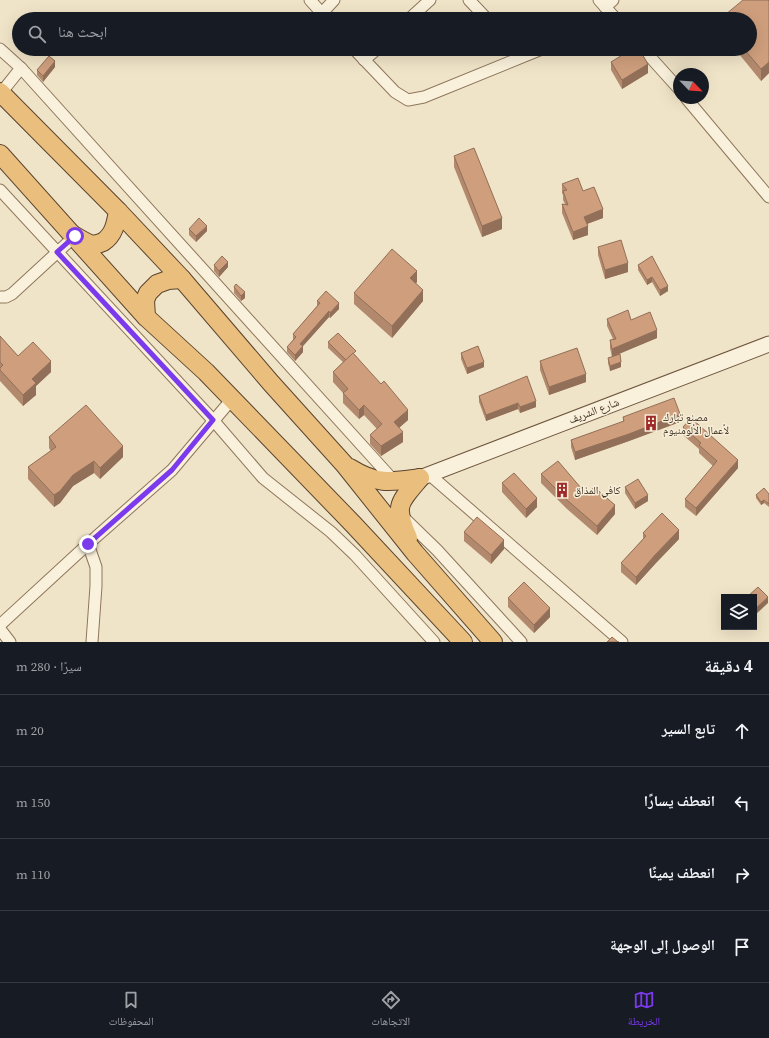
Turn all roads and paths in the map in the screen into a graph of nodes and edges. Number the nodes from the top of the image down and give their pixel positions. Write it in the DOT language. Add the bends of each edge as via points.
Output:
graph roads {
  1 [pos="310,0"];
  2 [pos="334,0"];
  3 [pos="430,0"];
  4 [pos="469,0"];
  5 [pos="606,2"];
  6 [pos="320,12"];
  7 [pos="326,12"];
  8 [pos="417,12"];
  9 [pos="480,12"];
  10 [pos="612,12"];
  11 [pos="0,49"];
  12 [pos="360,56"];
  13 [pos="369,56"];
  14 [pos="512,56"];
  15 [pos="649,56"];
  16 [pos="364,60"];
  17 [pos="21,68"];
  18 [pos="673,82"];
  19 [pos="0,93"];
  20 [pos="691,104"];
  21 [pos="0,154"];
  22 [pos="0,190"];
  23 [pos="769,197"];
  24 [pos="118,211"];
  25 [pos="75,236"];
  26 [pos="57,252"];
  27 [pos="182,279"];
  28 [pos="0,297"];
  29 [pos="146,317"];
  30 [pos="769,344"];
  31 [pos="232,399"];
  32 [pos="213,420"];
  33 [pos="344,464"];
  34 [pos="425,477"];
  35 [pos="394,481"];
  36 [pos="400,513"];
  37 [pos="88,544"];
  38 [pos="415,553"];
  39 [pos="0,625"];
  40 [pos="0,629"];
  41 [pos="10,642"];
  42 [pos="92,642"];
  43 [pos="434,642"];
  44 [pos="463,642"];
  45 [pos="493,642"];
  46 [pos="521,642"];
  47 [pos="622,642"];
  1 -- 6 [label="street"];
  2 -- 7 [label="street"];
  3 -- 8 [label="street"];
  4 -- 9 [label="street"];
  5 -- 10 [label="street"];
  11 -- 17 [label="street"];
  12 -- 16 [label="street"];
  13 -- 16 [label="street"];
  14 -- 16 [label="street" via="424,97 408,100 395,92"];
  15 -- 18 [label="street"];
  17 -- 19 [label="street"];
  17 -- 35 [label="street"];
  19 -- 24 [label="highway"];
  20 -- 23 [label="street"];
  21 -- 25 [label="highway"];
  22 -- 26 [label="street"];
  24 -- 25 [label="highway" via="108,239 91,244"];
  24 -- 27 [label="highway"];
  25 -- 26 [label="street"];
  25 -- 29 [label="highway"];
  26 -- 28 [label="street" via="12,294"];
  26 -- 32 [label="street"];
  27 -- 29 [label="highway" via="157,284 148,293 145,300"];
  27 -- 33 [label="highway"];
  29 -- 31 [label="highway"];
  30 -- 34 [label="main road, شارع الشريف"];
  31 -- 32 [label="street"];
  31 -- 44 [label="highway"];
  32 -- 37 [label="street" via="172,470"];
  32 -- 43 [label="street" via="263,478 355,555"];
  33 -- 35 [label="highway" via="360,475 378,481"];
  33 -- 38 [label="highway"];
  34 -- 35 [label="highway"];
  34 -- 36 [label="highway" via="405,496 400,505"];
  34 -- 47 [label="street"];
  36 -- 38 [label="highway"];
  36 -- 46 [label="street"];
  37 -- 39 [label="street"];
  37 -- 42 [label="street" via="96,567"];
  38 -- 45 [label="highway"];
  40 -- 41 [label="street"];
}
